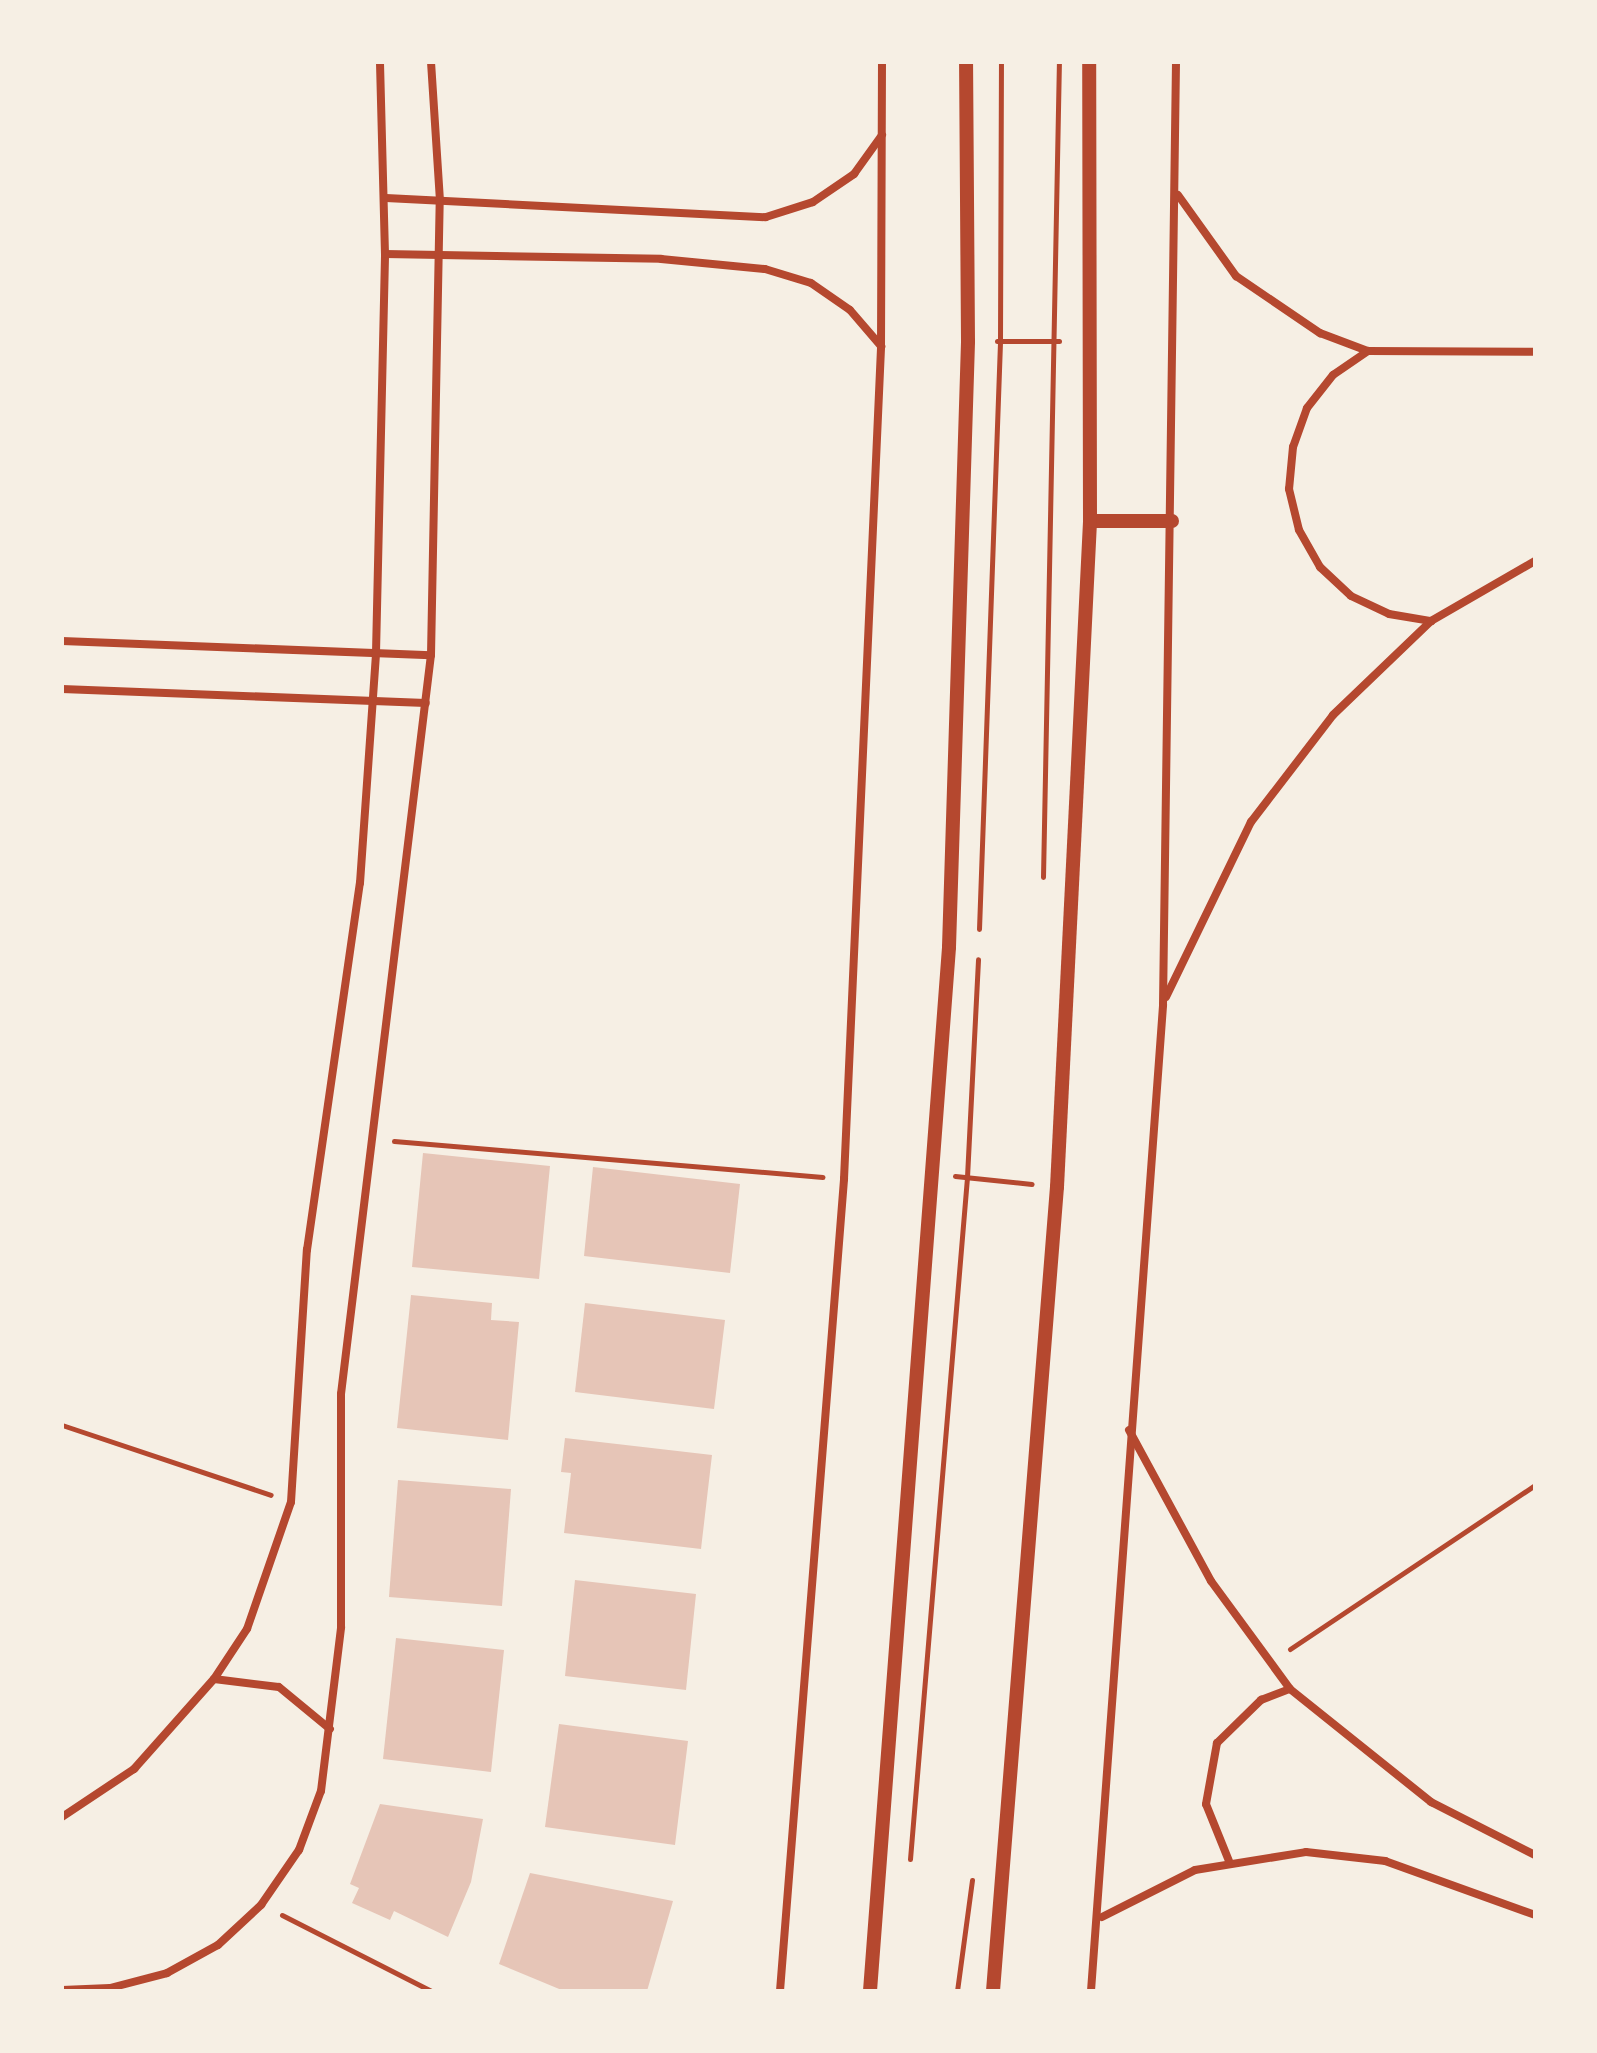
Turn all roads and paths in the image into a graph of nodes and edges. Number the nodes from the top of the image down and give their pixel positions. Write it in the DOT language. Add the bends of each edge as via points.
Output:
graph roads {
  1 [pos="380,62"];
  2 [pos="431,62"];
  3 [pos="882,62"];
  4 [pos="966,62"];
  5 [pos="1059,62"];
  6 [pos="1089,62"];
  7 [pos="1176,62"];
  8 [pos="883,134"];
  9 [pos="1177,193"];
  10 [pos="386,198"];
  11 [pos="440,201"];
  12 [pos="385,254"];
  13 [pos="439,257"];
  14 [pos="968,341"];
  15 [pos="1057,341"];
  16 [pos="1089,341"];
  17 [pos="881,347"];
  18 [pos="1368,351"];
  19 [pos="1535,352"];
  20 [pos="1090,521"];
  21 [pos="1172,521"];
  22 [pos="1535,561"];
  23 [pos="1431,621"];
  24 [pos="62,641"];
  25 [pos="376,653"];
  26 [pos="431,655"];
  27 [pos="62,689"];
  28 [pos="370,701"];
  29 [pos="426,703"];
  30 [pos="1042,883"];
  31 [pos="1163,1005"];
  32 [pos="373,1139"];
  33 [pos="1029,1168"];
  34 [pos="936,1174"];
  35 [pos="844,1179"];
  36 [pos="1029,1184"];
  37 [pos="1057,1187"];
  38 [pos="1028,1199"];
  39 [pos="62,1425"];
  40 [pos="1128,1428"];
  41 [pos="1535,1485"];
  42 [pos="291,1502"];
  43 [pos="1269,1663"];
  44 [pos="214,1679"];
  45 [pos="1290,1689"];
  46 [pos="330,1729"];
  47 [pos="62,1817"];
  48 [pos="1535,1855"];
  49 [pos="1229,1861"];
  50 [pos="973,1871"];
  51 [pos="261,1905"];
  52 [pos="1535,1915"];
  53 [pos="1102,1917"];
  54 [pos="62,1990"];
  55 [pos="431,1991"];
  56 [pos="780,1991"];
  57 [pos="870,1991"];
  58 [pos="957,1991"];
  59 [pos="993,1991"];
  60 [pos="1091,1991"];
  1 -- 10 [label="street"];
  2 -- 11 [label="street"];
  3 -- 8 [label="street"];
  4 -- 14 [label="street"];
  5 -- 15 [label="path"];
  6 -- 16 [label="street"];
  7 -- 9 [label="street"];
  8 -- 11 [label="street" via="854,174 813,202 766,217"];
  8 -- 17 [label="street"];
  9 -- 18 [label="street" via="1236,276 1287,314"];
  9 -- 21 [label="street"];
  10 -- 11 [label="street"];
  10 -- 12 [label="street"];
  11 -- 13 [label="street"];
  12 -- 13 [label="street"];
  12 -- 25 [label="street"];
  13 -- 17 [label="street" via="661,259 765,269 824,292"];
  13 -- 26 [label="street"];
  14 -- 15 [label="path"];
  14 -- 34 [label="street"];
  15 -- 16 [label="path"];
  15 -- 30 [label="path"];
  16 -- 20 [label="street"];
  17 -- 35 [label="street"];
  18 -- 19 [label="street"];
  18 -- 23 [label="street" via="1333,375 1307,408 1290,475 1299,530 1320,567 1351,596 1389,614"];
  20 -- 21 [label="street"];
  20 -- 37 [label="street"];
  21 -- 31 [label="street"];
  22 -- 23 [label="street"];
  23 -- 31 [label="street" via="1333,715 1259,811 1217,881"];
  24 -- 25 [label="street"];
  25 -- 26 [label="street"];
  25 -- 28 [label="street"];
  26 -- 29 [label="street"];
  27 -- 28 [label="street"];
  28 -- 29 [label="street"];
  28 -- 42 [label="street" via="360,883 307,1250"];
  29 -- 32 [label="street"];
  31 -- 40 [label="street"];
  32 -- 35 [label="path"];
  32 -- 46 [label="street" via="341,1394 341,1627"];
  33 -- 36 [label="path"];
  34 -- 36 [label="path"];
  34 -- 57 [label="street"];
  35 -- 56 [label="street"];
  36 -- 37 [label="path"];
  36 -- 38 [label="path"];
  37 -- 59 [label="street"];
  39 -- 42 [label="path"];
  40 -- 43 [label="street" via="1198,1559"];
  40 -- 53 [label="street"];
  41 -- 43 [label="path"];
  42 -- 44 [label="street" via="247,1629"];
  43 -- 45 [label="street"];
  44 -- 46 [label="street" via="279,1687"];
  44 -- 47 [label="street" via="134,1769"];
  45 -- 48 [label="street" via="1418,1793"];
  45 -- 49 [label="street" via="1261,1700 1217,1743 1206,1804"];
  46 -- 51 [label="street" via="321,1791 299,1850"];
  49 -- 52 [label="street" via="1306,1852 1385,1861"];
  49 -- 53 [label="street" via="1162,1883"];
  50 -- 58 [label="path"];
  51 -- 54 [label="street" via="218,1945 167,1973 110,1988"];
  51 -- 55 [label="path"];
  53 -- 60 [label="street"];
}
